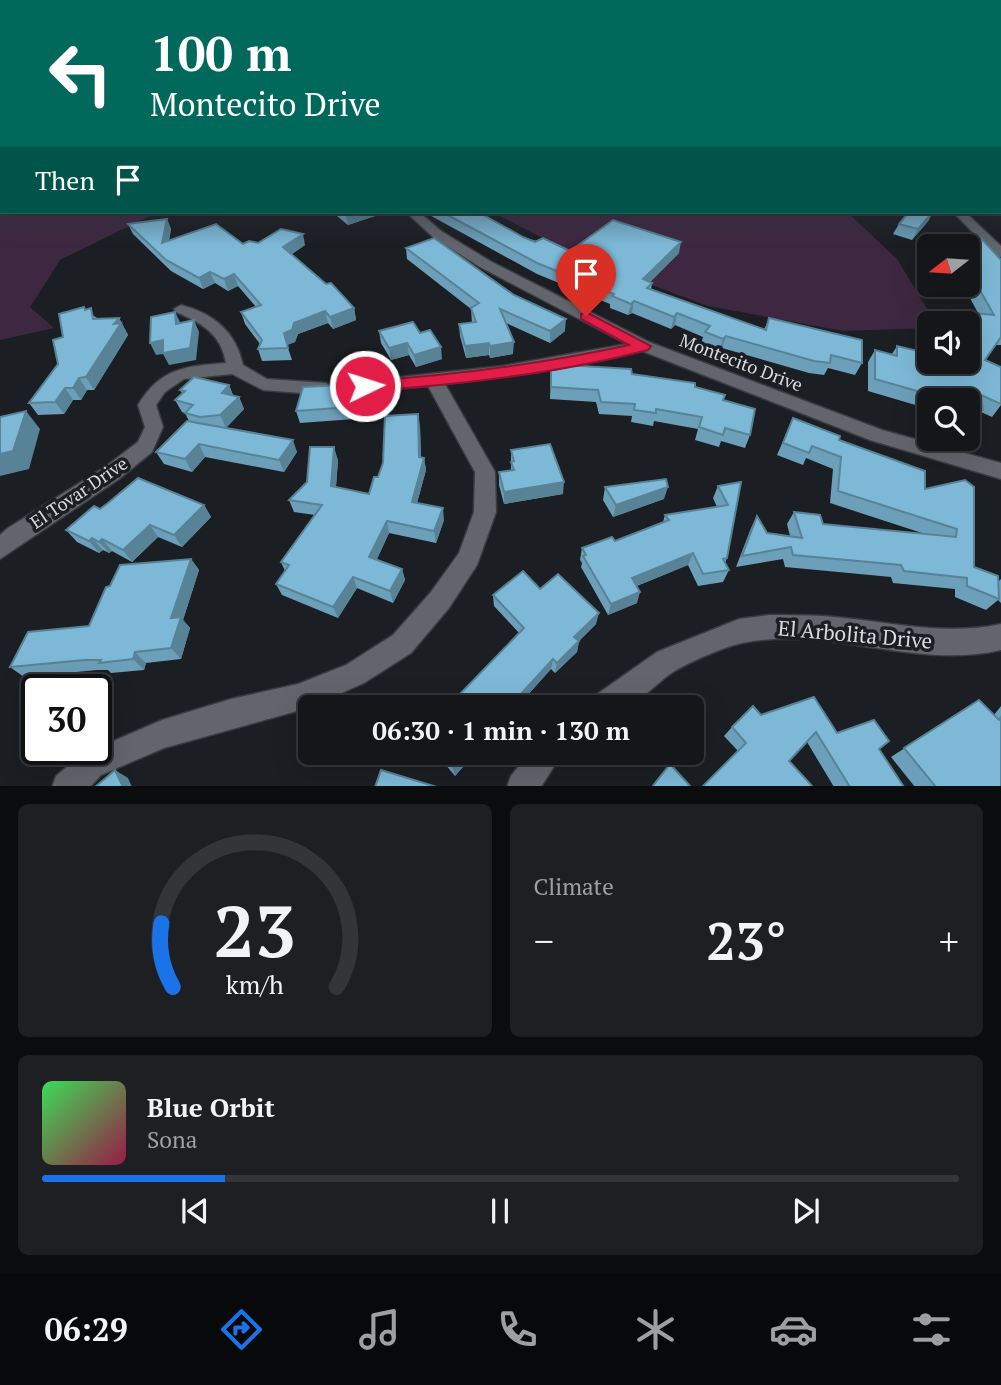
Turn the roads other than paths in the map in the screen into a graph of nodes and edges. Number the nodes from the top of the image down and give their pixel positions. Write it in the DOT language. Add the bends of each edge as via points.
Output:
graph roads {
  1 [pos="414,214"];
  2 [pos="961,214"];
  3 [pos="1001,253"];
  4 [pos="181,309"];
  5 [pos="643,346"];
  6 [pos="235,368"];
  7 [pos="434,381"];
  8 [pos="1001,471"];
  9 [pos="0,549"];
  10 [pos="1001,637"];
  11 [pos="619,695"];
  12 [pos="539,765"];
  13 [pos="67,786"];
  14 [pos="522,786"];
  1 -- 5 [label="street, Montecito Drive" via="485,264"];
  2 -- 3 [label="street"];
  4 -- 6 [label="street" via="212,321 232,347"];
  5 -- 7 [label="street" via="564,364"];
  5 -- 8 [label="street, Montecito Drive" via="877,435"];
  6 -- 7 [label="street" via="263,384 319,389"];
  6 -- 9 [label="street, El Tovar Drive" via="179,375 159,388 147,405 154,427 145,447"];
  7 -- 13 [label="street" via="485,472 485,512 469,558 402,644 355,674 298,698 162,734 91,765"];
  10 -- 11 [label="street, El Arbolita Drive" via="940,642 823,628 739,631 666,661"];
  12 -- 14 [label="street"];
}
